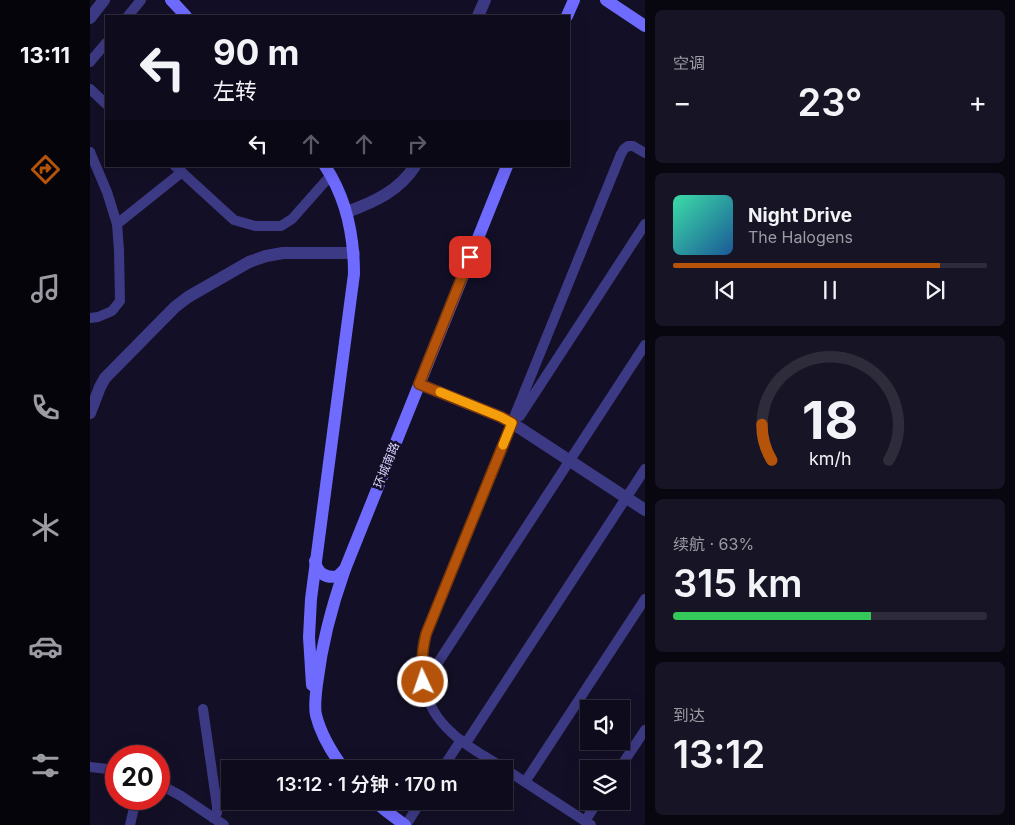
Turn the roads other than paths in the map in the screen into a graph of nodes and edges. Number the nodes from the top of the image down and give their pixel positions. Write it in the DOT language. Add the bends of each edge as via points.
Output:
graph roads {
  1 [pos="104,0"];
  2 [pos="142,0"];
  3 [pos="171,0"];
  4 [pos="485,0"];
  5 [pos="574,0"];
  6 [pos="606,0"];
  7 [pos="129,15"];
  8 [pos="185,15"];
  9 [pos="478,15"];
  10 [pos="567,15"];
  11 [pos="90,18"];
  12 [pos="645,26"];
  13 [pos="105,43"];
  14 [pos="90,62"];
  15 [pos="90,89"];
  16 [pos="105,103"];
  17 [pos="90,152"];
  18 [pos="645,153"];
  19 [pos="414,167"];
  20 [pos="507,167"];
  21 [pos="178,169"];
  22 [pos="328,171"];
  23 [pos="347,212"];
  24 [pos="116,224"];
  25 [pos="645,224"];
  26 [pos="354,253"];
  27 [pos="90,318"];
  28 [pos="645,345"];
  29 [pos="419,384"];
  30 [pos="90,413"];
  31 [pos="513,424"];
  32 [pos="570,460"];
  33 [pos="645,469"];
  34 [pos="626,498"];
  35 [pos="645,510"];
  36 [pos="315,561"];
  37 [pos="345,569"];
  38 [pos="645,599"];
  39 [pos="424,684"];
  40 [pos="203,709"];
  41 [pos="316,713"];
  42 [pos="645,730"];
  43 [pos="463,742"];
  44 [pos="337,760"];
  45 [pos="449,760"];
  46 [pos="491,760"];
  47 [pos="625,760"];
  48 [pos="90,767"];
  49 [pos="105,769"];
  50 [pos="513,774"];
  51 [pos="525,782"];
  52 [pos="170,790"];
  53 [pos="133,810"];
  54 [pos="385,810"];
  55 [pos="415,810"];
  56 [pos="592,810"];
  57 [pos="214,818"];
  58 [pos="583,822"];
  59 [pos="130,825"];
  60 [pos="224,825"];
  61 [pos="405,825"];
  1 -- 11 [label="street"];
  2 -- 7 [label="lane"];
  3 -- 8 [label="main road"];
  4 -- 9 [label="street"];
  5 -- 10 [label="main road"];
  6 -- 12 [label="main road"];
  13 -- 14 [label="lane"];
  15 -- 16 [label="lane"];
  17 -- 24 [label="lane"];
  18 -- 31 [label="lane" via="628,146 621,154"];
  19 -- 23 [label="street" via="392,191"];
  20 -- 29 [label="main road, 环城南路"];
  21 -- 22 [label="lane" via="234,220 255,226 281,226 292,219"];
  21 -- 24 [label="lane"];
  22 -- 23 [label="main road"];
  23 -- 26 [label="main road"];
  24 -- 27 [label="lane" via="120,250 120,301 112,311"];
  25 -- 31 [label="lane"];
  26 -- 30 [label="street" via="266,256 249,262 188,297 105,378"];
  26 -- 36 [label="main road" via="354,274"];
  28 -- 32 [label="lane"];
  29 -- 31 [label="street"];
  29 -- 37 [label="main road, 环城南路"];
  31 -- 32 [label="street"];
  31 -- 39 [label="lane" via="426,634 421,665"];
  32 -- 34 [label="street"];
  32 -- 39 [label="lane"];
  33 -- 34 [label="lane"];
  34 -- 35 [label="street"];
  34 -- 43 [label="lane"];
  36 -- 37 [label="main road" via="322,575 327,577 338,576"];
  36 -- 41 [label="main road" via="309,637 310,676"];
  37 -- 41 [label="main road, 环城南路" via="324,639"];
  38 -- 51 [label="lane"];
  39 -- 43 [label="lane" via="427,697 441,722"];
  40 -- 57 [label="lane" via="217,806"];
  41 -- 44 [label="main road, 环城南路" via="324,737"];
  42 -- 47 [label="lane"];
  43 -- 45 [label="lane"];
  43 -- 46 [label="lane"];
  48 -- 49 [label="lane"];
  50 -- 51 [label="lane"];
  51 -- 58 [label="lane"];
  52 -- 57 [label="lane"];
  53 -- 59 [label="lane"];
  54 -- 61 [label="main road"];
  55 -- 61 [label="lane"];
  56 -- 58 [label="lane"];
  57 -- 60 [label="lane"];
}
